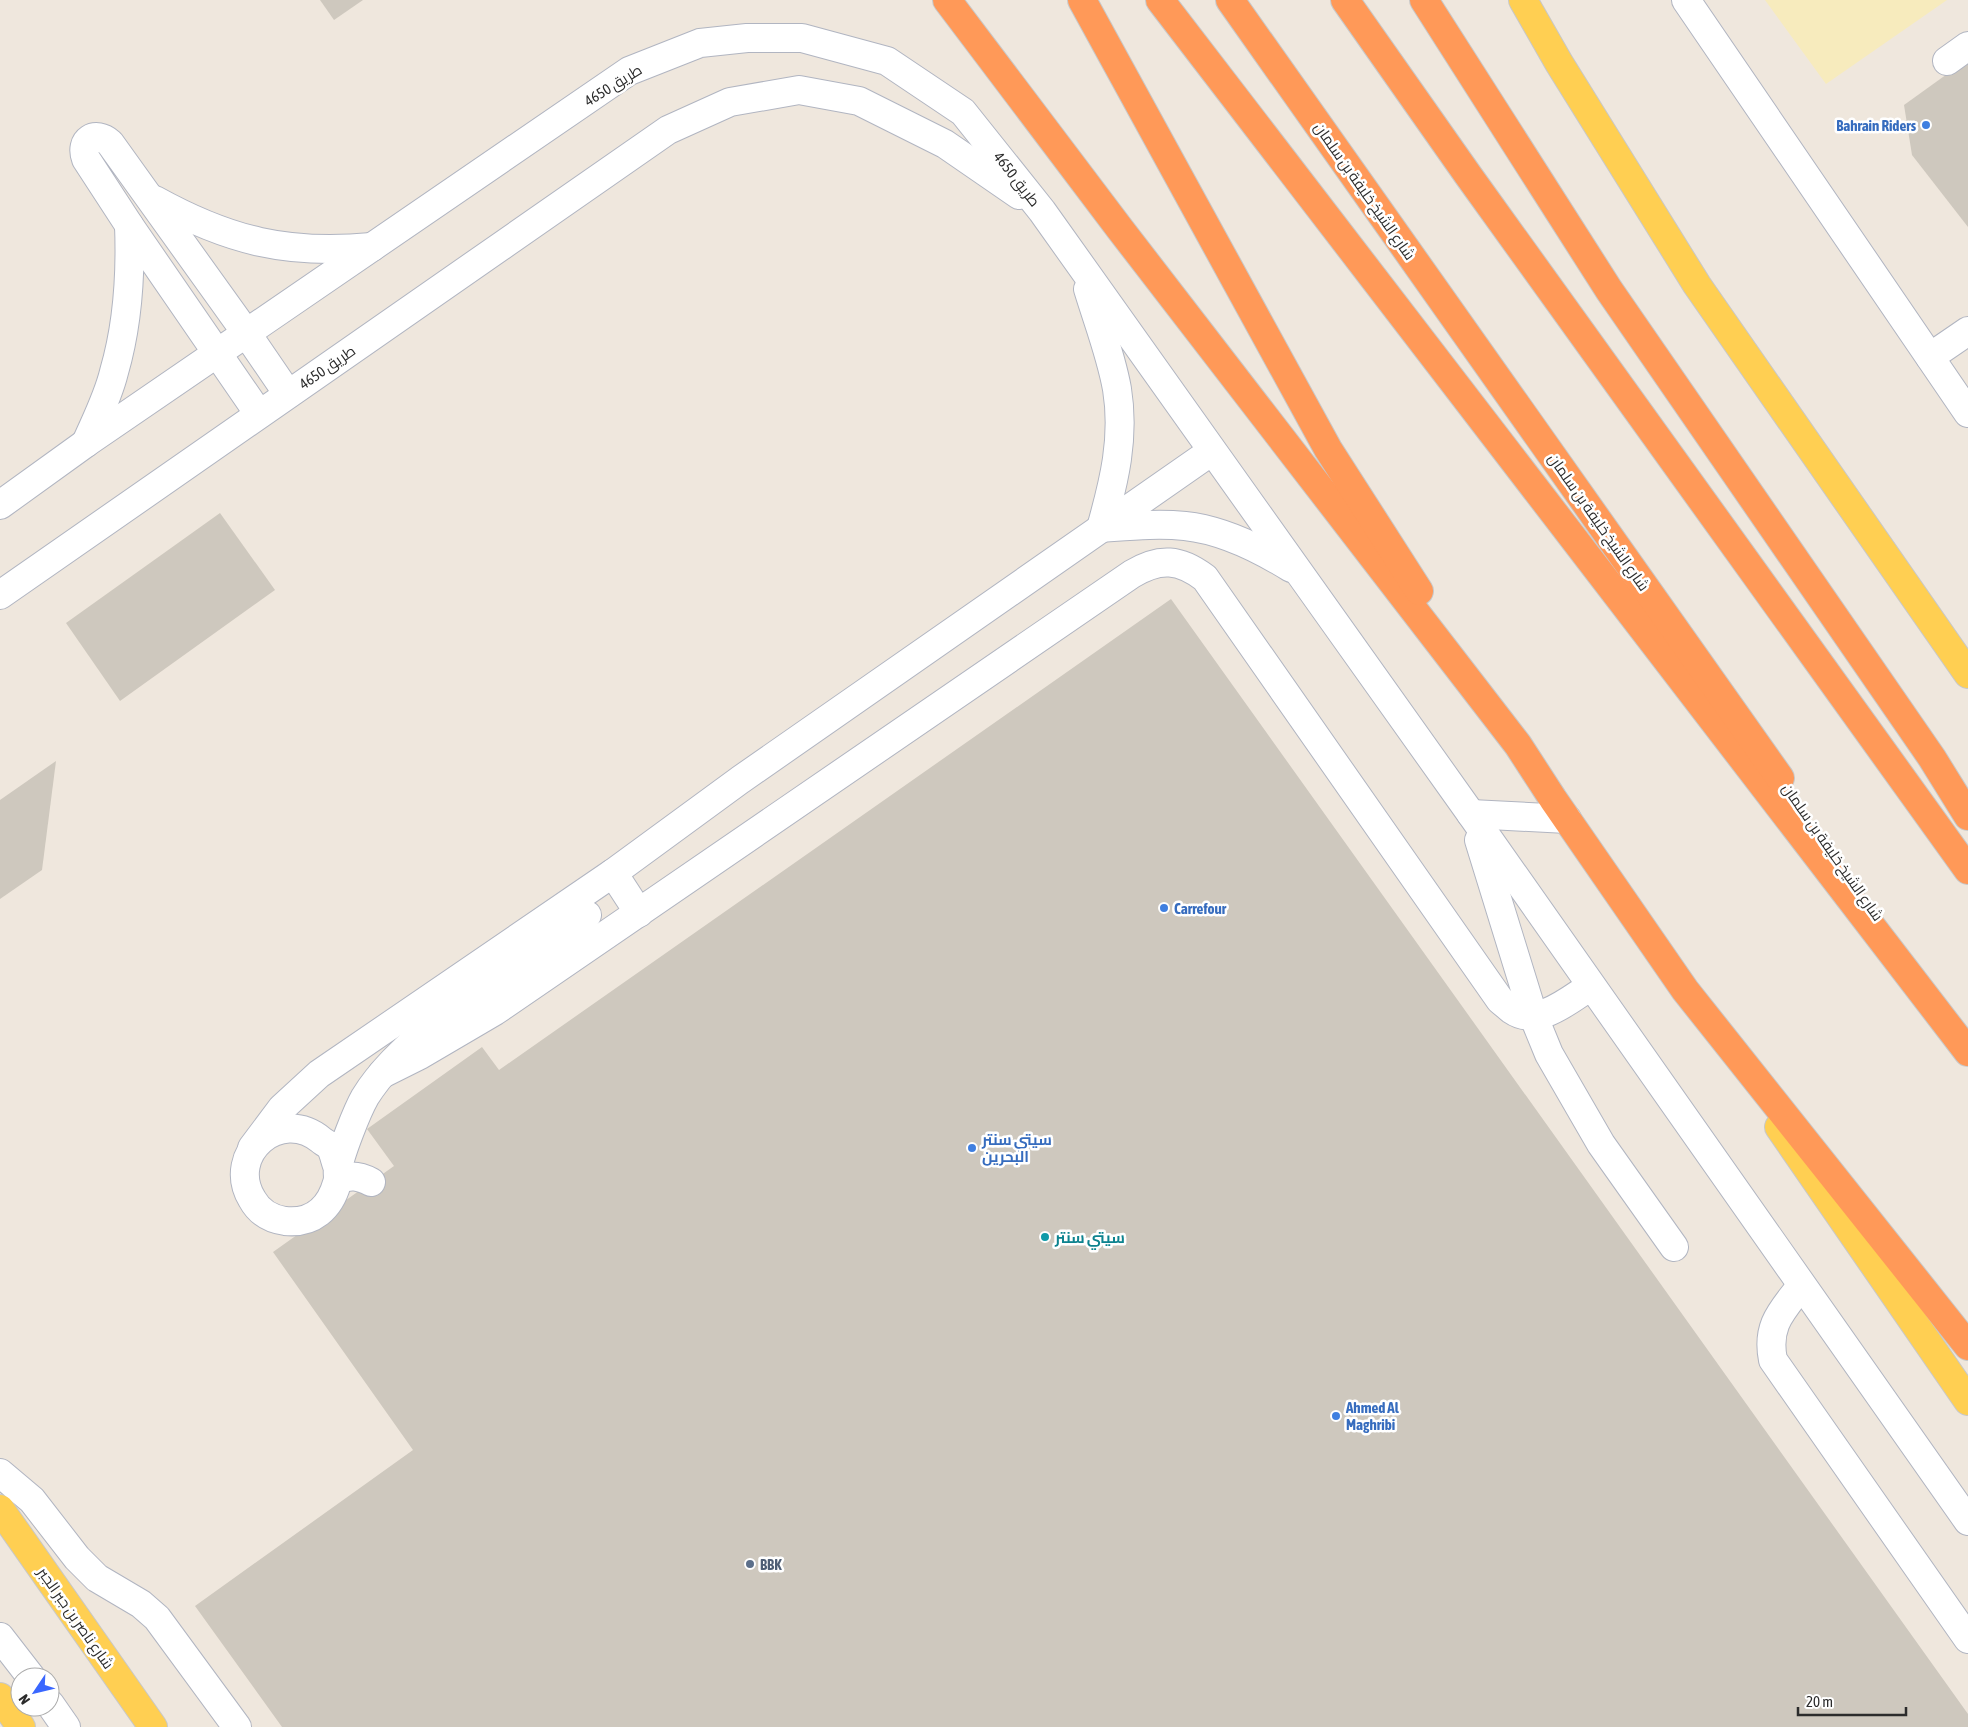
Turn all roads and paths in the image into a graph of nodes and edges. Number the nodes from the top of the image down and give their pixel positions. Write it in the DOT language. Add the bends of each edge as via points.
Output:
graph roads {
  1 [pos="948,0"];
  2 [pos="1082,0"];
  3 [pos="1160,0"];
  4 [pos="1230,0"];
  5 [pos="1345,0"];
  6 [pos="1424,0"];
  7 [pos="1523,0"];
  8 [pos="1686,0"];
  9 [pos="149,197"];
  10 [pos="1042,211"];
  11 [pos="128,225"];
  12 [pos="374,247"];
  13 [pos="1081,266"];
  14 [pos="1968,331"];
  15 [pos="247,334"];
  16 [pos="218,354"];
  17 [pos="1930,357"];
  18 [pos="288,394"];
  19 [pos="1966,404"];
  20 [pos="259,414"];
  21 [pos="86,443"];
  22 [pos="1212,451"];
  23 [pos="0,505"];
  24 [pos="1101,528"];
  25 [pos="1299,573"];
  26 [pos="0,595"];
  27 [pos="1968,674"];
  28 [pos="1518,745"];
  29 [pos="1471,814"];
  30 [pos="1968,816"];
  31 [pos="1567,819"];
  32 [pos="1968,870"];
  33 [pos="618,881"];
  34 [pos="639,913"];
  35 [pos="1592,986"];
  36 [pos="1685,990"];
  37 [pos="1542,1013"];
  38 [pos="1968,1043"];
  39 [pos="1968,1052"];
  40 [pos="382,1074"];
  41 [pos="252,1148"];
  42 [pos="338,1174"];
  43 [pos="371,1182"];
  44 [pos="1674,1247"];
  45 [pos="1801,1286"];
  46 [pos="1968,1346"];
  47 [pos="1968,1401"];
  48 [pos="0,1473"];
  49 [pos="0,1509"];
  50 [pos="1968,1521"];
  51 [pos="0,1637"];
  52 [pos="1968,1639"];
  53 [pos="23,1667"];
  54 [pos="0,1697"];
  55 [pos="21,1727"];
  56 [pos="153,1727"];
  57 [pos="237,1727"];
  1 -- 28 [label="highway" via="1120,229"];
  2 -- 28 [label="highway" via="1328,448"];
  3 -- 39 [label="highway"];
  4 -- 38 [label="highway, شارع الشيخ خليفة بن سلمان"];
  5 -- 32 [label="highway"];
  6 -- 30 [label="highway" via="1609,290 1932,758"];
  7 -- 27 [label="main road" via="1697,286"];
  8 -- 17 [label="lane"];
  9 -- 11 [label="lane" via="110,143 105,138 90,138 83,152 86,159"];
  9 -- 12 [label="lane" via="202,224 257,242 315,250"];
  9 -- 15 [label="lane"];
  10 -- 12 [label="lane, طريق 4650" via="963,112 887,61 802,38 747,38 700,43 629,71"];
  10 -- 13 [label="lane"];
  10 -- 18 [label="lane, طريق 4650" via="945,144 859,100 799,90 730,102 668,130"];
  11 -- 16 [label="lane"];
  11 -- 21 [label="lane" via="130,263 123,337 114,374"];
  12 -- 15 [label="lane, طريق 4650"];
  13 -- 22 [label="lane"];
  13 -- 24 [label="lane" via="1117,388 1120,418 1115,477"];
  14 -- 17 [label="lane"];
  15 -- 16 [label="lane, طريق 4650"];
  15 -- 18 [label="lane"];
  16 -- 20 [label="lane"];
  16 -- 21 [label="lane, طريق 4650"];
  17 -- 19 [label="lane"];
  18 -- 20 [label="lane, طريق 4650"];
  20 -- 26 [label="lane, طريق 4650"];
  21 -- 23 [label="lane, طريق 4650"];
  22 -- 24 [label="lane"];
  22 -- 25 [label="lane"];
  24 -- 25 [label="lane" via="1186,526 1234,539"];
  24 -- 33 [label="lane" via="740,780"];
  25 -- 29 [label="lane"];
  28 -- 31 [label="highway"];
  29 -- 31 [label="lane"];
  29 -- 35 [label="lane"];
  29 -- 37 [label="lane"];
  31 -- 36 [label="highway"];
  33 -- 34 [label="lane"];
  33 -- 40 [label="lane" via="451,1010 408,1046"];
  33 -- 41 [label="lane" via="319,1074 282,1108"];
  34 -- 37 [label="lane" via="1132,574 1164,562 1193,569 1205,578 1500,1000 1522,1014"];
  34 -- 40 [label="lane" via="458,1034"];
  35 -- 37 [label="lane"];
  35 -- 45 [label="lane"];
  36 -- 46 [label="highway"];
  36 -- 47 [label="main road"];
  37 -- 44 [label="lane" via="1549,1054 1601,1144"];
  40 -- 42 [label="lane" via="365,1098 353,1124"];
  41 -- 42 [label="lane" via="269,1133 290,1128 312,1133 330,1147"];
  41 -- 42 [label="lane" via="244,1168 246,1189 257,1208 275,1220 296,1222 316,1215 331,1200"];
  42 -- 43 [label="lane"];
  45 -- 50 [label="lane"];
  45 -- 52 [label="lane" via="1773,1326 1770,1337 1773,1360"];
  48 -- 57 [label="lane" via="32,1500 97,1578 141,1604 157,1618"];
  49 -- 56 [label="main road, شارع ناصر بن جبر الجبر"];
  51 -- 53 [label="lane"];
  54 -- 55 [label="main road"];
}
